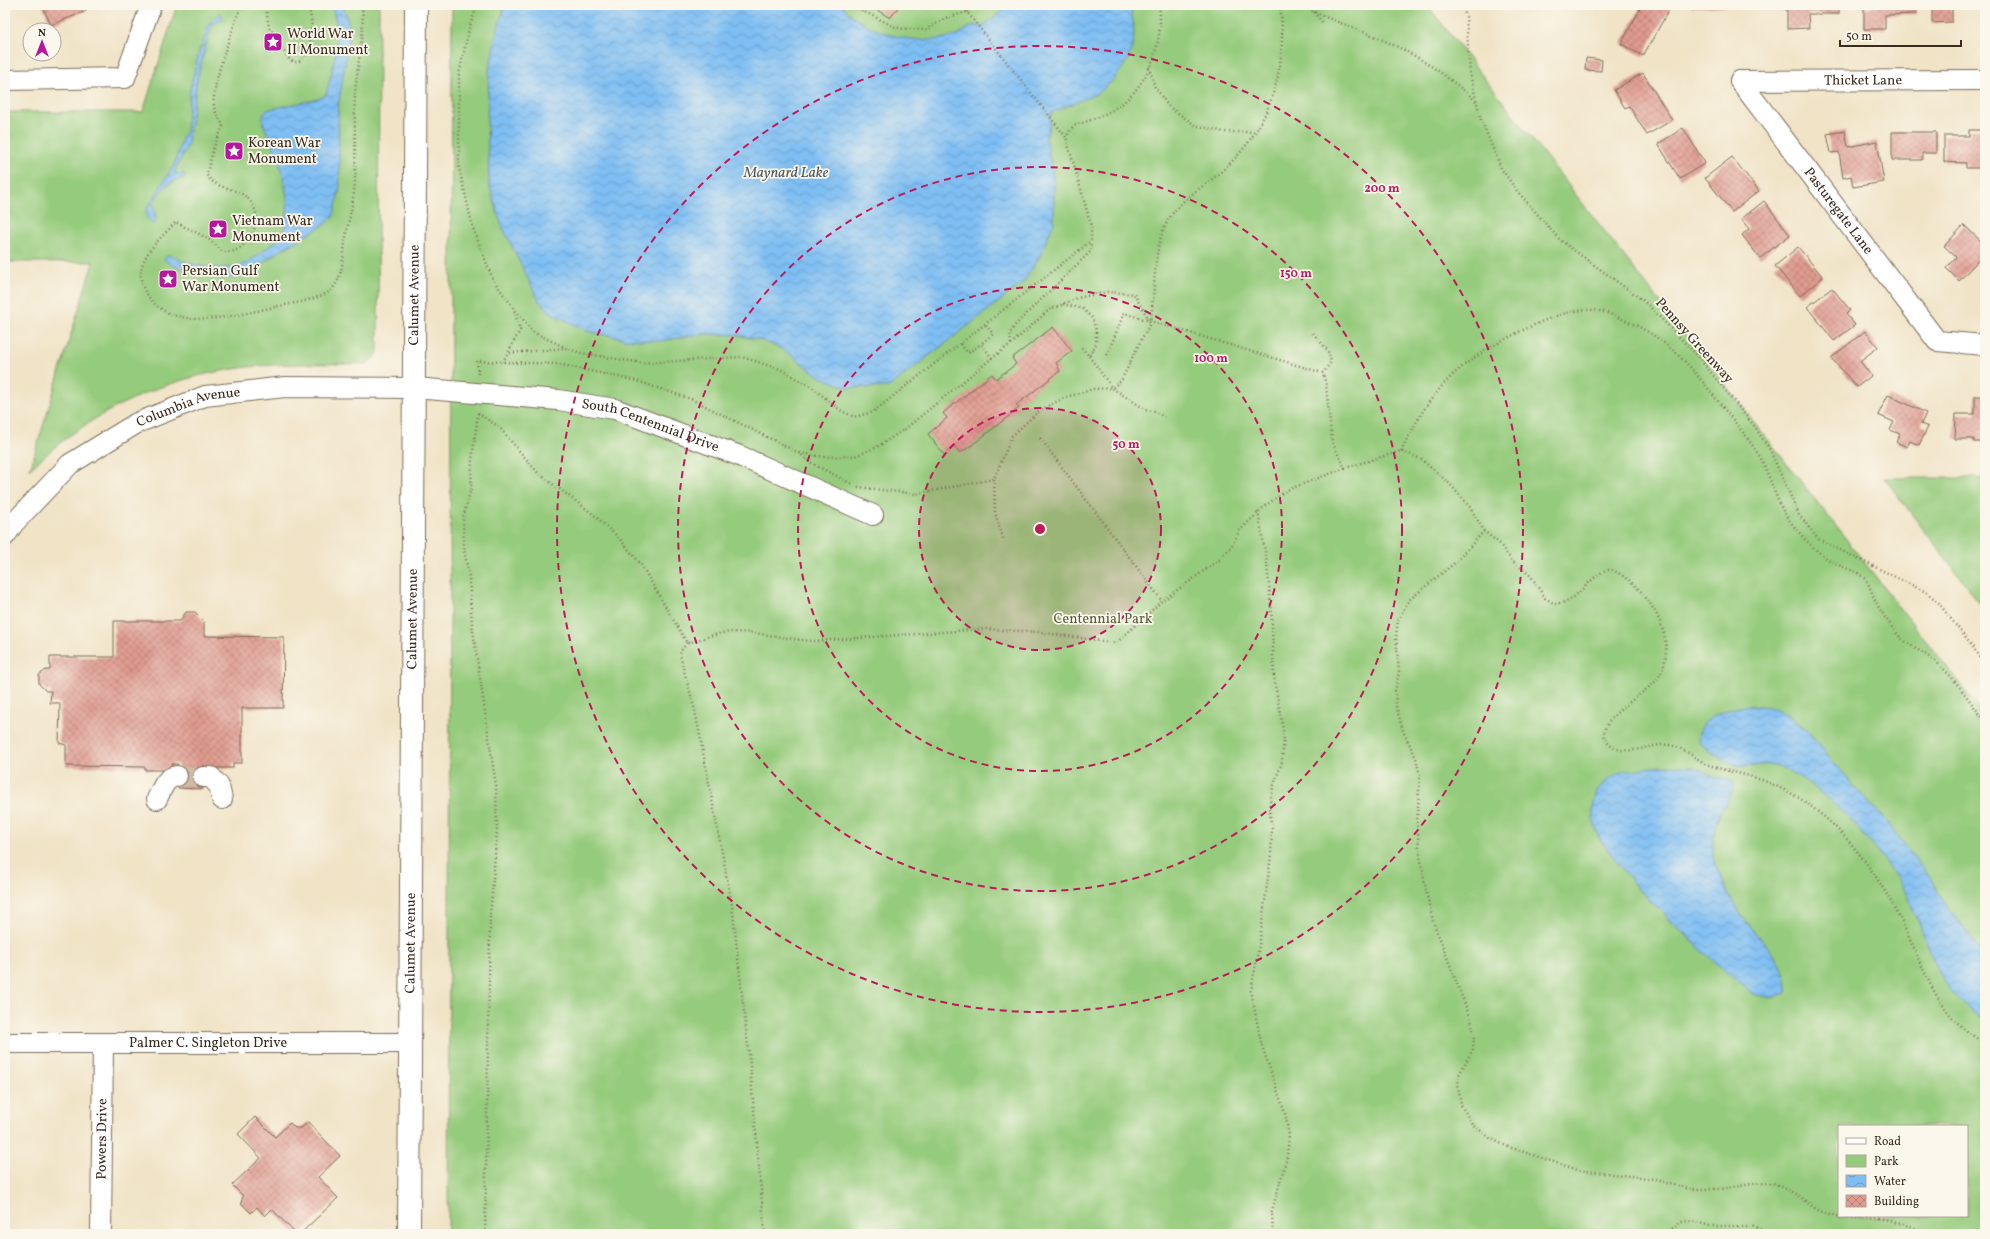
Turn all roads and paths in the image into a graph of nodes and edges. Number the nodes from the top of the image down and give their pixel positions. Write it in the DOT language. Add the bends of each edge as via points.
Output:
graph roads {
  1 [pos="151,5"];
  2 [pos="243,5"];
  3 [pos="263,5"];
  4 [pos="308,5"];
  5 [pos="362,5"];
  6 [pos="416,5"];
  7 [pos="477,5"];
  8 [pos="856,5"];
  9 [pos="973,5"];
  10 [pos="1159,5"];
  11 [pos="1280,5"];
  12 [pos="1301,5"];
  13 [pos="1462,5"];
  14 [pos="967,12"];
  15 [pos="1313,12"];
  16 [pos="1322,23"];
  17 [pos="1149,67"];
  18 [pos="5,80"];
  19 [pos="1985,80"];
  20 [pos="1740,81"];
  21 [pos="1477,102"];
  22 [pos="1256,132"];
  23 [pos="1066,137"];
  24 [pos="1091,241"];
  25 [pos="1062,304"];
  26 [pos="513,307"];
  27 [pos="1150,321"];
  28 [pos="986,325"];
  29 [pos="1313,333"];
  30 [pos="961,344"];
  31 [pos="981,344"];
  32 [pos="1011,344"];
  33 [pos="1985,345"];
  34 [pos="1080,346"];
  35 [pos="566,348"];
  36 [pos="509,352"];
  37 [pos="1107,355"];
  38 [pos="1089,356"];
  39 [pos="992,358"];
  40 [pos="503,362"];
  41 [pos="1322,373"];
  42 [pos="478,374"];
  43 [pos="415,388"];
  44 [pos="1112,388"];
  45 [pos="478,408"];
  46 [pos="478,413"];
  47 [pos="1164,417"];
  48 [pos="1040,438"];
  49 [pos="1401,451"];
  50 [pos="799,453"];
  51 [pos="1345,468"];
  52 [pos="994,479"];
  53 [pos="1258,512"];
  54 [pos="873,515"];
  55 [pos="1484,532"];
  56 [pos="5,536"];
  57 [pos="1004,541"];
  58 [pos="1162,601"];
  59 [pos="687,643"];
  60 [pos="1985,663"];
  61 [pos="1985,721"];
  62 [pos="177,776"];
  63 [pos="203,777"];
  64 [pos="157,799"];
  65 [pos="222,799"];
  66 [pos="5,1043"];
  67 [pos="103,1043"];
  68 [pos="410,1043"];
  69 [pos="1985,1043"];
  70 [pos="101,1234"];
  71 [pos="409,1234"];
  72 [pos="485,1234"];
  73 [pos="765,1234"];
  74 [pos="1273,1234"];
  75 [pos="1666,1234"];
  76 [pos="1767,1234"];
  77 [pos="1928,1234"];
  1 -- 18 [label="street" via="125,78"];
  2 -- 5 [label="path" via="226,46 214,98 215,111 223,126 213,149 207,175 214,182 246,197 253,205 257,223 249,240 235,251 222,251 214,243 176,222 152,246 141,268 144,290 158,308 182,318 223,317 289,304 332,290 338,280 355,180 356,95"];
  3 -- 4 [label="path" via="269,27 288,58 297,63 302,60 313,30"];
  6 -- 43 [label="main road, Calumet Avenue"];
  7 -- 26 [label="path" via="459,74 459,168 473,228 493,280"];
  8 -- 14 [label="path" via="897,28 926,30 945,18"];
  9 -- 14 [label="path"];
  10 -- 17 [label="path" via="1158,43"];
  11 -- 22 [label="path" via="1283,26 1282,54 1266,117"];
  12 -- 15 [label="path"];
  13 -- 21 [label="path, Pennsy Greenway" via="1466,17 1470,74"];
  14 -- 23 [label="path"];
  15 -- 16 [label="path"];
  15 -- 21 [label="path" via="1385,41 1432,65"];
  17 -- 22 [label="path" via="1155,87 1168,107 1195,125 1224,132"];
  17 -- 23 [label="path" via="1137,88 1125,101 1099,117 1073,126"];
  19 -- 20 [label="street, Thicket Lane"];
  20 -- 33 [label="street, Pasturegate Lane" via="1937,341"];
  21 -- 60 [label="path, Pennsy Greenway" via="1481,120 1502,170 1518,192 1560,240 1645,302 1695,353 1755,427 1770,450 1799,515 1818,539 1926,592 1938,602"];
  22 -- 27 [label="path" via="1224,169 1172,212 1164,227 1159,246"];
  23 -- 24 [label="path" via="1091,225"];
  24 -- 28 [label="path"];
  24 -- 32 [label="path" via="1091,251 1016,324 1010,333"];
  25 -- 27 [label="path" via="1107,292 1134,294"];
  25 -- 32 [label="path" via="1049,310"];
  25 -- 38 [label="path" via="1084,309 1092,318 1096,330 1096,344"];
  26 -- 35 [label="path" via="533,332"];
  26 -- 36 [label="path" via="520,330"];
  27 -- 37 [label="path" via="1124,313"];
  27 -- 41 [label="path"];
  27 -- 44 [label="path" via="1121,381"];
  28 -- 30 [label="path"];
  28 -- 31 [label="path" via="993,334"];
  29 -- 41 [label="path" via="1328,352 1331,362"];
  30 -- 31 [label="path" via="968,353"];
  30 -- 35 [label="path" via="873,412 854,417 840,410 813,388 780,369 742,357 642,363"];
  31 -- 39 [label="path"];
  32 -- 39 [label="path"];
  34 -- 38 [label="path"];
  35 -- 36 [label="path"];
  36 -- 40 [label="path"];
  38 -- 44 [label="path"];
  39 -- 50 [label="path" via="905,429 878,447 855,456 824,457"];
  40 -- 42 [label="path" via="477,361"];
  40 -- 50 [label="path" via="558,364 637,381 692,399"];
  41 -- 51 [label="path" via="1326,385 1332,442"];
  43 -- 54 [label="street, South Centennial Drive" via="558,400 615,409 740,456"];
  43 -- 56 [label="street, Columbia Avenue" via="285,387 205,396 137,423 70,464 14,523"];
  43 -- 68 [label="main road, Calumet Avenue"];
  44 -- 47 [label="path" via="1148,411 1153,410"];
  44 -- 52 [label="path" via="1094,389 1066,397 1040,410 1012,436"];
  45 -- 46 [label="path"];
  46 -- 59 [label="path" via="499,427 538,473 593,514 618,538 640,563"];
  46 -- 72 [label="path" via="471,488 463,517 472,624 496,786 497,831 490,917"];
  48 -- 58 [label="path"];
  49 -- 51 [label="path"];
  49 -- 55 [label="path" via="1421,459 1450,484 1469,506"];
  49 -- 61 [label="path" via="1416,420 1441,386 1477,354 1500,341 1539,322 1566,313 1591,310 1612,314 1636,325 1663,342 1688,363 1746,436 1760,457 1780,508 1811,547 1836,564 1857,572 1864,578 1882,613 1900,637 1935,661 1951,677"];
  50 -- 52 [label="path" via="813,464 859,488 915,494"];
  51 -- 53 [label="path" via="1287,490"];
  52 -- 57 [label="path" via="995,514"];
  53 -- 58 [label="path" via="1219,560"];
  53 -- 74 [label="path" via="1271,604 1274,677 1284,736 1282,762 1269,808 1272,829 1271,855 1251,991 1261,1043 1285,1113 1289,1136 1287,1157 1272,1211"];
  55 -- 69 [label="path" via="1500,543 1512,561 1531,576 1545,598 1555,604 1566,602 1603,570 1612,570 1642,591 1653,606 1661,624 1665,653 1663,666 1658,678 1608,722 1605,732 1607,742 1627,750 1663,744 1675,746 1710,765 1766,782 1814,808 1852,845 1869,867 1897,912 1941,1005 1974,1037"];
  55 -- 77 [label="path" via="1456,561 1409,600 1398,620 1396,636 1399,672 1395,691 1396,706 1403,731 1416,758 1420,776 1417,820 1426,891 1433,921 1471,1020 1474,1035 1473,1049 1459,1075 1458,1084 1461,1106 1472,1124 1506,1146 1578,1170 1648,1178 1689,1189 1720,1189 1773,1183 1826,1214 1840,1218 1887,1218"];
  58 -- 59 [label="path" via="1116,643 1039,632 984,629 815,641 722,633"];
  59 -- 73 [label="path" via="680,652 682,664 695,710 732,905"];
  62 -- 64 [label="street" via="165,782"];
  63 -- 65 [label="street" via="211,777 220,786"];
  66 -- 67 [label="street, Palmer C. Singleton Drive"];
  67 -- 68 [label="street, Palmer C. Singleton Drive"];
  67 -- 70 [label="street, Powers Drive"];
  68 -- 71 [label="main road, Calumet Avenue"];
  75 -- 76 [label="path" via="1680,1222 1693,1221 1710,1226 1752,1226"];
}
